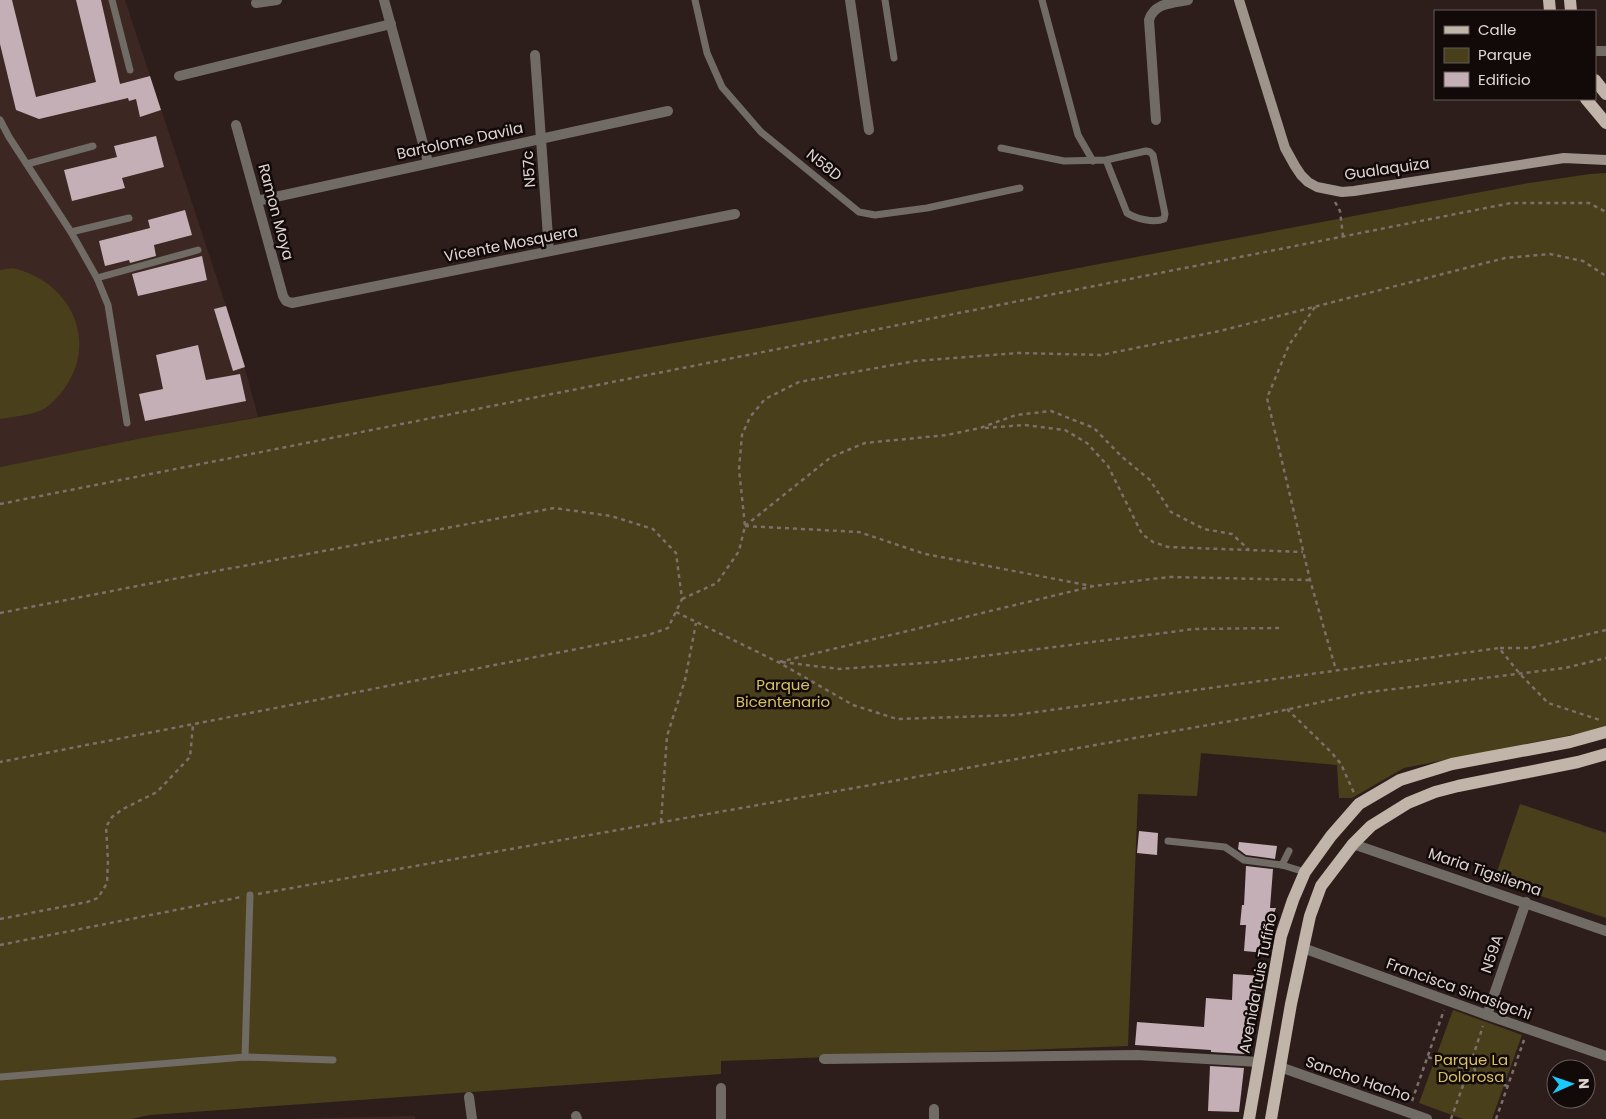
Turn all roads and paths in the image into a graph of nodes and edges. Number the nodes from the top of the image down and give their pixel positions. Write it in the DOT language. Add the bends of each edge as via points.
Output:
graph roads {
  1 [pos="112,0"];
  2 [pos="277,0"];
  3 [pos="384,0"];
  4 [pos="696,0"];
  5 [pos="850,0"];
  6 [pos="885,0"];
  7 [pos="1042,0"];
  8 [pos="1188,0"];
  9 [pos="1238,0"];
  10 [pos="256,4"];
  11 [pos="390,24"];
  12 [pos="535,55"];
  13 [pos="894,58"];
  14 [pos="130,70"];
  15 [pos="179,76"];
  16 [pos="1596,81"];
  17 [pos="1606,94"];
  18 [pos="1587,100"];
  19 [pos="668,111"];
  20 [pos="0,120"];
  21 [pos="1156,120"];
  22 [pos="1606,123"];
  23 [pos="236,125"];
  24 [pos="869,130"];
  25 [pos="542,139"];
  26 [pos="93,146"];
  27 [pos="1001,148"];
  28 [pos="1106,160"];
  29 [pos="1606,160"];
  30 [pos="1093,161"];
  31 [pos="428,162"];
  32 [pos="27,164"];
  33 [pos="1020,188"];
  34 [pos="1325,189"];
  35 [pos="257,200"];
  36 [pos="1606,212"];
  37 [pos="735,214"];
  38 [pos="128,218"];
  39 [pos="71,232"];
  40 [pos="1343,236"];
  41 [pos="198,250"];
  42 [pos="549,251"];
  43 [pos="1606,276"];
  44 [pos="97,278"];
  45 [pos="292,302"];
  46 [pos="1316,306"];
  47 [pos="127,423"];
  48 [pos="980,428"];
  49 [pos="0,504"];
  50 [pos="745,526"];
  51 [pos="1249,550"];
  52 [pos="1304,552"];
  53 [pos="1310,580"];
  54 [pos="1094,586"];
  55 [pos="682,599"];
  56 [pos="0,612"];
  57 [pos="676,612"];
  58 [pos="696,622"];
  59 [pos="1279,628"];
  60 [pos="1606,630"];
  61 [pos="1499,648"];
  62 [pos="1606,658"];
  63 [pos="778,662"];
  64 [pos="1336,670"];
  65 [pos="1520,674"];
  66 [pos="1287,709"];
  67 [pos="1606,722"];
  68 [pos="193,725"];
  69 [pos="1606,732"];
  70 [pos="1559,744"];
  71 [pos="1606,754"];
  72 [pos="0,762"];
  73 [pos="1562,765"];
  74 [pos="1359,804"];
  75 [pos="661,822"];
  76 [pos="1168,841"];
  77 [pos="1353,844"];
  78 [pos="1289,851"];
  79 [pos="1282,865"];
  80 [pos="1305,872"];
  81 [pos="250,895"];
  82 [pos="1526,902"];
  83 [pos="0,919"];
  84 [pos="1606,931"];
  85 [pos="0,945"];
  86 [pos="1303,948"];
  87 [pos="1270,1000"];
  88 [pos="1447,1001"];
  89 [pos="1292,1004"];
  90 [pos="1487,1015"];
  91 [pos="1528,1029"];
  92 [pos="1606,1056"];
  93 [pos="245,1057"];
  94 [pos="1428,1057"];
  95 [pos="824,1058"];
  96 [pos="333,1060"];
  97 [pos="1259,1062"];
  98 [pos="1470,1065"];
  99 [pos="1280,1067"];
  100 [pos="1462,1069"];
  101 [pos="1474,1073"];
  102 [pos="0,1076"];
  103 [pos="1466,1077"];
  104 [pos="1507,1086"];
  105 [pos="721,1088"];
  106 [pos="469,1097"];
  107 [pos="1408,1112"];
  108 [pos="472,1119"];
  109 [pos="721,1119"];
  110 [pos="1249,1119"];
  111 [pos="1271,1119"];
  112 [pos="1427,1119"];
  113 [pos="1452,1119"];
  114 [pos="1496,1119"];
  1 -- 14 [label="lane"];
  2 -- 10 [label="street"];
  3 -- 11 [label="street"];
  4 -- 33 [label="lane, N58D" via="707,53 722,87 761,132 860,212 875,215 927,208"];
  5 -- 24 [label="street"];
  6 -- 13 [label="lane"];
  7 -- 30 [label="lane" via="1078,135"];
  8 -- 21 [label="street" via="1161,5 1151,13 1149,20"];
  9 -- 34 [label="street, Gualaquiza" via="1285,148 1300,175"];
  11 -- 15 [label="street"];
  11 -- 31 [label="street"];
  12 -- 25 [label="street, N57c"];
  16 -- 17 [label="main road"];
  18 -- 22 [label="main road"];
  19 -- 25 [label="street, Bartolome Davila"];
  20 -- 32 [label="lane"];
  23 -- 35 [label="street, Ramon Moya"];
  25 -- 31 [label="street, Bartolome Davila"];
  25 -- 42 [label="street, N57c"];
  26 -- 32 [label="lane"];
  27 -- 30 [label="lane" via="1064,161"];
  28 -- 28 [label="lane" via="1127,213 1140,218 1164,219 1153,155 1146,151"];
  28 -- 30 [label="lane"];
  29 -- 34 [label="street, Gualaquiza" via="1564,158 1354,191"];
  31 -- 35 [label="street, Bartolome Davila"];
  32 -- 39 [label="lane"];
  34 -- 40 [label="path" via="1340,211"];
  35 -- 45 [label="street, Ramon Moya" via="284,296 286,301"];
  36 -- 40 [label="path" via="1589,203 1511,202"];
  37 -- 42 [label="street, Vicente Mosquera"];
  38 -- 39 [label="lane"];
  39 -- 44 [label="lane"];
  40 -- 49 [label="path"];
  41 -- 44 [label="lane"];
  42 -- 45 [label="street, Vicente Mosquera"];
  43 -- 46 [label="path" via="1583,261 1550,254 1505,258"];
  44 -- 47 [label="lane" via="108,305"];
  46 -- 50 [label="path" via="1220,331 1101,356 1018,353 915,361 800,382 765,399 750,417 742,435 739,469"];
  46 -- 52 [label="path" via="1290,345 1267,398"];
  48 -- 50 [label="path" via="947,436 865,443 831,457"];
  48 -- 51 [label="path" via="1016,414 1050,411 1094,428 1150,480 1171,512 1204,529 1232,534"];
  48 -- 51 [label="path" via="1024,425 1065,430 1087,444 1108,466 1142,534 1153,542 1168,547"];
  50 -- 54 [label="path" via="859,532 926,554"];
  50 -- 55 [label="path" via="739,551 718,583"];
  51 -- 52 [label="path"];
  52 -- 53 [label="path"];
  53 -- 54 [label="path" via="1169,577"];
  53 -- 64 [label="path"];
  54 -- 63 [label="path"];
  55 -- 56 [label="path" via="676,553 653,529 611,516 554,508"];
  55 -- 57 [label="path"];
  57 -- 58 [label="path"];
  57 -- 68 [label="path" via="668,628 648,635"];
  58 -- 63 [label="path"];
  58 -- 75 [label="path" via="685,680 667,736"];
  59 -- 63 [label="path" via="1194,629 927,663 839,669"];
  60 -- 61 [label="path" via="1531,648"];
  61 -- 64 [label="path"];
  61 -- 65 [label="path"];
  62 -- 65 [label="path"];
  63 -- 64 [label="path" via="853,705 898,720 1015,715"];
  65 -- 66 [label="path" via="1362,693"];
  65 -- 67 [label="path" via="1548,703"];
  66 -- 74 [label="path" via="1341,764"];
  66 -- 75 [label="path"];
  68 -- 72 [label="path"];
  68 -- 83 [label="path" via="190,757 157,792 123,809 112,817 106,827 107,883 98,898"];
  69 -- 70 [label="main road, Avenida Luis Tufiño"];
  70 -- 73 [label="main road"];
  70 -- 74 [label="main road, Avenida Luis Tufiño" via="1452,764 1400,780"];
  71 -- 73 [label="main road"];
  73 -- 77 [label="main road" via="1458,786 1408,802 1371,826"];
  74 -- 80 [label="main road, Avenida Luis Tufiño"];
  75 -- 81 [label="path"];
  76 -- 79 [label="lane" via="1225,847 1244,860"];
  77 -- 82 [label="street, Maria Tigsilema"];
  77 -- 86 [label="main road" via="1321,886"];
  78 -- 79 [label="lane"];
  79 -- 80 [label="lane"];
  80 -- 87 [label="main road, Avenida Luis Tufiño" via="1281,936"];
  81 -- 85 [label="path"];
  81 -- 93 [label="lane"];
  82 -- 84 [label="street, Maria Tigsilema"];
  82 -- 90 [label="street, N59A"];
  86 -- 88 [label="street, Francisca Sinasigchi"];
  86 -- 89 [label="main road"];
  87 -- 89 [label="main road"];
  87 -- 97 [label="main road, Avenida Luis Tufiño"];
  88 -- 90 [label="street, Francisca Sinasigchi"];
  88 -- 94 [label="path"];
  89 -- 99 [label="main road"];
  90 -- 91 [label="street, Francisca Sinasigchi"];
  90 -- 98 [label="path"];
  91 -- 92 [label="street, Francisca Sinasigchi"];
  91 -- 104 [label="path"];
  93 -- 96 [label="lane"];
  93 -- 102 [label="lane"];
  94 -- 100 [label="path"];
  94 -- 107 [label="path"];
  95 -- 97 [label="street" via="1137,1055"];
  97 -- 110 [label="main road, Avenida Luis Tufiño"];
  98 -- 100 [label="path"];
  98 -- 101 [label="path"];
  99 -- 107 [label="street, Sancho Hacho"];
  99 -- 111 [label="main road"];
  100 -- 103 [label="path"];
  101 -- 103 [label="path"];
  101 -- 104 [label="path"];
  103 -- 113 [label="path"];
  104 -- 114 [label="path"];
  105 -- 109 [label="street"];
  106 -- 108 [label="street"];
  107 -- 112 [label="street, Sancho Hacho"];
}
